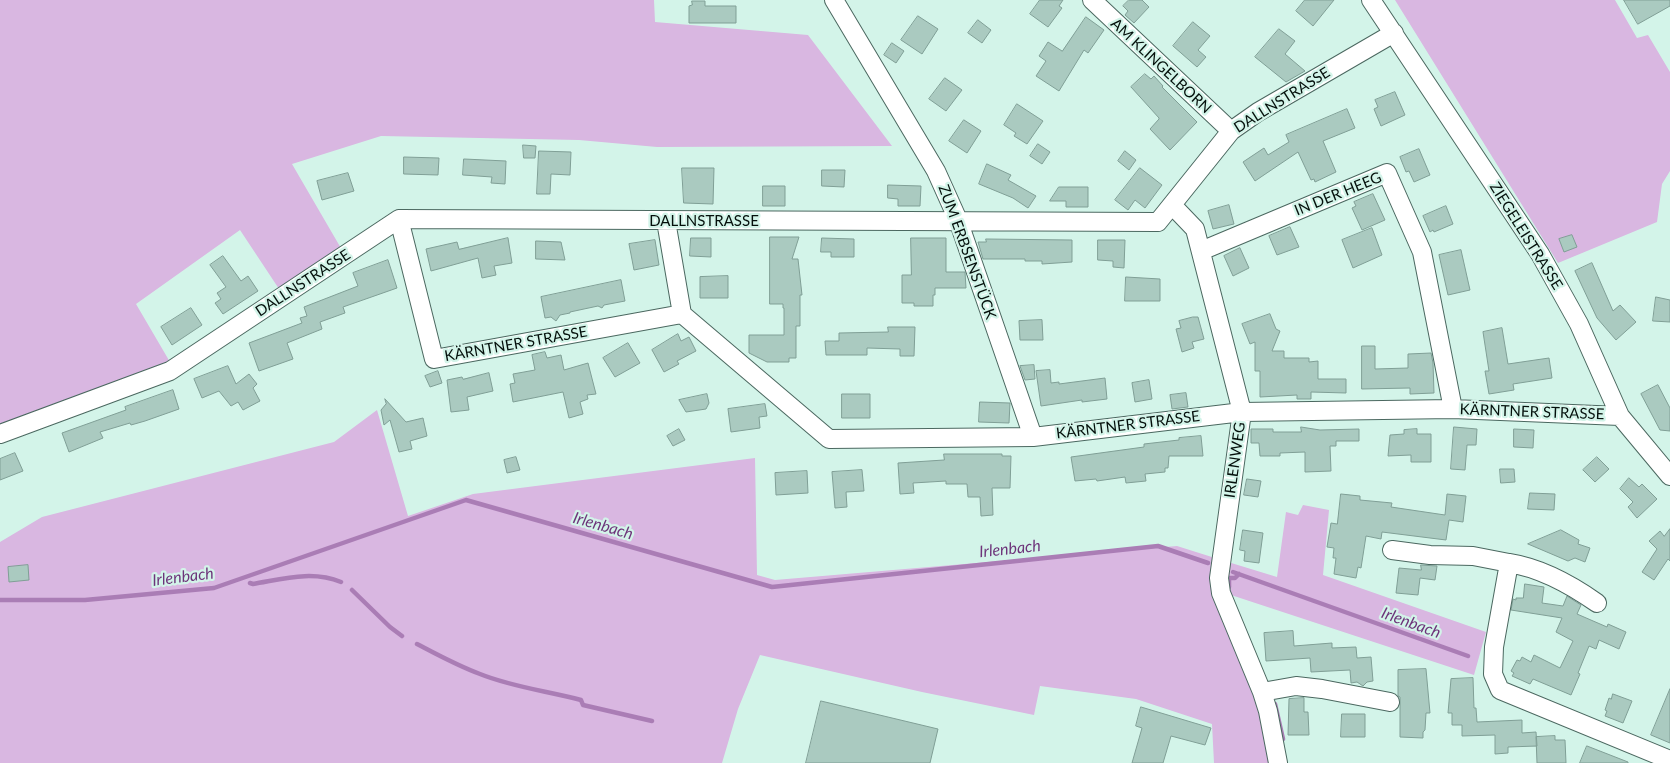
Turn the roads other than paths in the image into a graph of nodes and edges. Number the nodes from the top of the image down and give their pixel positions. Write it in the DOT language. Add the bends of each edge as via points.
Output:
graph roads {
  1 [pos="834,0"];
  2 [pos="1092,0"];
  3 [pos="1371,0"];
  4 [pos="1394,33"];
  5 [pos="1231,131"];
  6 [pos="1172,205"];
  7 [pos="399,219"];
  8 [pos="958,220"];
  9 [pos="666,221"];
  10 [pos="1200,251"];
  11 [pos="682,314"];
  12 [pos="1453,409"];
  13 [pos="1242,412"];
  14 [pos="1620,416"];
  15 [pos="0,434"];
  16 [pos="1033,436"];
  17 [pos="1670,476"];
  18 [pos="1392,550"];
  19 [pos="1508,563"];
  20 [pos="1597,603"];
  21 [pos="1262,692"];
  22 [pos="1390,702"];
  23 [pos="1670,760"];
  24 [pos="1278,763"];
  1 -- 8 [label="street, ZUM ERBSENSTÜCK" via="936,171"];
  2 -- 5 [label="street, AM KLINGELBORN"];
  3 -- 4 [label="street, ZIEGELEISTRASSE"];
  4 -- 5 [label="street, DALLNSTRASSE"];
  4 -- 14 [label="street, ZIEGELEISTRASSE" via="1540,254 1580,324"];
  5 -- 6 [label="street, DALLNSTRASSE"];
  6 -- 8 [label="street, DALLNSTRASSE" via="1158,222"];
  6 -- 10 [label="street, IRLENWEG" via="1195,230"];
  7 -- 9 [label="street, DALLNSTRASSE"];
  7 -- 11 [label="street, KÄRNTNER STRASSE" via="434,359"];
  7 -- 15 [label="street, DALLNSTRASSE" via="170,371"];
  8 -- 9 [label="street, DALLNSTRASSE"];
  8 -- 16 [label="street, ZUM ERBSENSTÜCK"];
  9 -- 11 [label="street"];
  10 -- 12 [label="street, IN DER HEEG" via="1388,173 1422,252"];
  10 -- 13 [label="street, IRLENWEG"];
  11 -- 16 [label="street, KÄRNTNER STRASSE" via="829,439"];
  12 -- 13 [label="street, KÄRNTNER STRASSE"];
  12 -- 14 [label="street, KÄRNTNER STRASSE"];
  13 -- 16 [label="street, KÄRNTNER STRASSE"];
  13 -- 21 [label="street, IRLENWEG" via="1219,578 1221,593"];
  14 -- 17 [label="street, ZIEGELEISTRASSE"];
  18 -- 19 [label="street" via="1473,556"];
  19 -- 20 [label="street" via="1536,569 1577,588"];
  19 -- 23 [label="street" via="1494,647 1493,674 1500,690"];
  21 -- 22 [label="street" via="1296,686"];
  21 -- 24 [label="street, IRLENWEG"];
}
